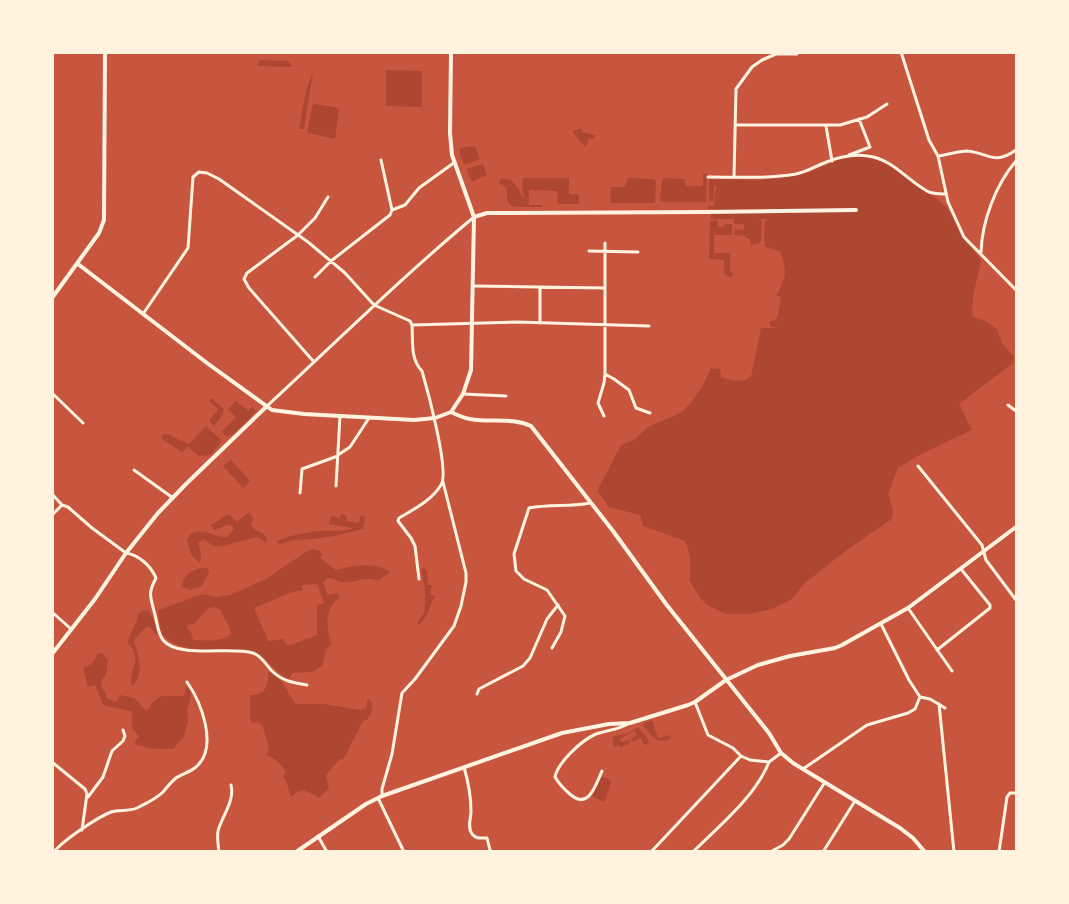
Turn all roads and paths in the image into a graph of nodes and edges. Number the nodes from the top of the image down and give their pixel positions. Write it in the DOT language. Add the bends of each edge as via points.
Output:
graph roads {
  1 [pos="106,52"];
  2 [pos="451,52"];
  3 [pos="901,52"];
  4 [pos="797,54"];
  5 [pos="887,104"];
  6 [pos="859,119"];
  7 [pos="736,125"];
  8 [pos="826,126"];
  9 [pos="1016,151"];
  10 [pos="849,155"];
  11 [pos="938,156"];
  12 [pos="381,160"];
  13 [pos="832,160"];
  14 [pos="1016,161"];
  15 [pos="455,162"];
  16 [pos="708,177"];
  17 [pos="734,177"];
  18 [pos="946,194"];
  19 [pos="328,197"];
  20 [pos="392,210"];
  21 [pos="856,210"];
  22 [pos="474,217"];
  23 [pos="298,235"];
  24 [pos="605,243"];
  25 [pos="589,251"];
  26 [pos="605,252"];
  27 [pos="638,252"];
  28 [pos="981,253"];
  29 [pos="331,261"];
  30 [pos="78,264"];
  31 [pos="316,277"];
  32 [pos="474,286"];
  33 [pos="540,288"];
  34 [pos="604,288"];
  35 [pos="1016,290"];
  36 [pos="52,298"];
  37 [pos="374,305"];
  38 [pos="143,314"];
  39 [pos="473,322"];
  40 [pos="540,323"];
  41 [pos="412,324"];
  42 [pos="604,324"];
  43 [pos="649,326"];
  44 [pos="314,362"];
  45 [pos="604,374"];
  46 [pos="52,393"];
  47 [pos="463,394"];
  48 [pos="506,396"];
  49 [pos="1008,405"];
  50 [pos="266,407"];
  51 [pos="1016,411"];
  52 [pos="451,412"];
  53 [pos="650,413"];
  54 [pos="340,416"];
  55 [pos="604,416"];
  56 [pos="369,418"];
  57 [pos="435,418"];
  58 [pos="83,424"];
  59 [pos="338,455"];
  60 [pos="918,466"];
  61 [pos="134,470"];
  62 [pos="443,481"];
  63 [pos="336,486"];
  64 [pos="300,493"];
  65 [pos="52,494"];
  66 [pos="173,498"];
  67 [pos="590,503"];
  68 [pos="62,505"];
  69 [pos="52,515"];
  70 [pos="1016,528"];
  71 [pos="126,553"];
  72 [pos="983,553"];
  73 [pos="961,569"];
  74 [pos="420,579"];
  75 [pos="1016,600"];
  76 [pos="558,605"];
  77 [pos="908,608"];
  78 [pos="52,612"];
  79 [pos="881,624"];
  80 [pos="71,630"];
  81 [pos="552,648"];
  82 [pos="937,650"];
  83 [pos="52,654"];
  84 [pos="952,671"];
  85 [pos="726,680"];
  86 [pos="187,682"];
  87 [pos="307,685"];
  88 [pos="477,694"];
  89 [pos="920,697"];
  90 [pos="695,702"];
  91 [pos="939,704"];
  92 [pos="946,708"];
  93 [pos="630,723"];
  94 [pos="123,730"];
  95 [pos="781,753"];
  96 [pos="741,756"];
  97 [pos="52,762"];
  98 [pos="769,762"];
  99 [pos="464,767"];
  100 [pos="803,769"];
  101 [pos="602,771"];
  102 [pos="825,782"];
  103 [pos="231,785"];
  104 [pos="1016,793"];
  105 [pos="87,797"];
  106 [pos="380,797"];
  107 [pos="856,800"];
  108 [pos="82,830"];
  109 [pos="318,836"];
  110 [pos="490,850"];
  111 [pos="772,851"];
  112 [pos="54,852"];
  113 [pos="218,852"];
  114 [pos="296,852"];
  115 [pos="328,852"];
  116 [pos="404,852"];
  117 [pos="651,852"];
  118 [pos="693,852"];
  119 [pos="823,852"];
  120 [pos="925,852"];
  121 [pos="954,852"];
  122 [pos="999,852"];
  1 -- 30 [label="street" via="104,220"];
  2 -- 15 [label="street" via="450,132"];
  3 -- 11 [label="street" via="929,140"];
  4 -- 7 [label="street" via="776,54 752,67 736,89"];
  5 -- 6 [label="street"];
  6 -- 8 [label="street"];
  6 -- 10 [label="street" via="870,148"];
  7 -- 8 [label="street"];
  7 -- 17 [label="street"];
  8 -- 13 [label="street"];
  9 -- 11 [label="street" via="999,159 963,151"];
  10 -- 13 [label="street"];
  10 -- 18 [label="street" via="882,160 927,191"];
  11 -- 18 [label="street"];
  12 -- 20 [label="street"];
  13 -- 17 [label="street" via="797,174"];
  14 -- 28 [label="street" via="987,215"];
  15 -- 20 [label="street" via="419,188 405,205"];
  15 -- 22 [label="street"];
  16 -- 17 [label="street"];
  18 -- 28 [label="street" via="964,237"];
  19 -- 23 [label="street" via="315,218"];
  20 -- 29 [label="street" via="386,219"];
  21 -- 22 [label="street" via="492,212"];
  22 -- 32 [label="street"];
  22 -- 37 [label="street"];
  23 -- 29 [label="street"];
  23 -- 38 [label="street" via="219,179 207,173 195,173 188,248"];
  23 -- 44 [label="street" via="247,272 244,282"];
  24 -- 26 [label="street"];
  25 -- 26 [label="street"];
  26 -- 27 [label="street"];
  26 -- 34 [label="street"];
  28 -- 35 [label="street"];
  29 -- 31 [label="street"];
  29 -- 37 [label="street"];
  30 -- 36 [label="street"];
  30 -- 38 [label="street"];
  32 -- 33 [label="street"];
  32 -- 39 [label="street"];
  33 -- 34 [label="street"];
  33 -- 40 [label="street"];
  34 -- 42 [label="street"];
  37 -- 41 [label="street"];
  37 -- 44 [label="street"];
  38 -- 50 [label="street"];
  39 -- 40 [label="street"];
  39 -- 41 [label="street"];
  39 -- 47 [label="street" via="471,370"];
  40 -- 42 [label="street"];
  41 -- 57 [label="street" via="414,360 422,371"];
  42 -- 43 [label="street"];
  42 -- 45 [label="street"];
  44 -- 50 [label="street"];
  45 -- 53 [label="street" via="629,390 636,408"];
  45 -- 55 [label="street" via="598,403"];
  46 -- 58 [label="street"];
  47 -- 48 [label="street"];
  47 -- 52 [label="street"];
  49 -- 51 [label="street"];
  50 -- 54 [label="street" via="281,412"];
  50 -- 66 [label="street"];
  52 -- 57 [label="street"];
  52 -- 67 [label="street" via="470,419 531,426"];
  54 -- 56 [label="street"];
  54 -- 59 [label="street"];
  56 -- 57 [label="street"];
  56 -- 59 [label="street" via="350,447"];
  57 -- 62 [label="street"];
  59 -- 63 [label="street"];
  59 -- 64 [label="street" via="302,470"];
  60 -- 72 [label="street" via="982,545"];
  61 -- 66 [label="street"];
  62 -- 74 [label="street" via="423,504 398,521 415,546"];
  62 -- 106 [label="street" via="466,582 454,626 402,693 392,754"];
  65 -- 68 [label="street"];
  66 -- 71 [label="street"];
  67 -- 76 [label="street" via="529,508 524,520 514,554 516,571 524,580 547,590"];
  67 -- 85 [label="street"];
  68 -- 69 [label="street"];
  68 -- 71 [label="street"];
  70 -- 72 [label="street"];
  71 -- 80 [label="street"];
  71 -- 87 [label="street" via="142,560 156,576 150,595 161,638 168,645 202,652 254,654 284,680"];
  72 -- 73 [label="street"];
  72 -- 75 [label="street"];
  73 -- 77 [label="street"];
  73 -- 82 [label="street" via="990,608"];
  76 -- 81 [label="street" via="565,621"];
  76 -- 88 [label="street" via="547,619 530,658 523,666 479,689"];
  77 -- 79 [label="street"];
  77 -- 82 [label="street"];
  78 -- 80 [label="street"];
  79 -- 85 [label="street" via="835,648 766,663"];
  79 -- 89 [label="street"];
  80 -- 83 [label="street"];
  82 -- 84 [label="street"];
  85 -- 90 [label="street"];
  85 -- 95 [label="street"];
  86 -- 108 [label="street" via="206,723 206,747 201,761 152,800 134,809 112,812"];
  89 -- 91 [label="street"];
  89 -- 100 [label="street" via="915,709 908,714 867,726"];
  90 -- 93 [label="street"];
  90 -- 96 [label="street" via="708,735"];
  91 -- 92 [label="street"];
  91 -- 121 [label="street"];
  93 -- 99 [label="street" via="562,733"];
  93 -- 101 [label="street" via="583,742 560,766 555,777 576,799 584,800"];
  94 -- 105 [label="street" via="123,741 112,751 103,777"];
  95 -- 98 [label="street"];
  95 -- 100 [label="street"];
  96 -- 98 [label="street"];
  96 -- 117 [label="street"];
  97 -- 105 [label="street" via="85,790"];
  98 -- 118 [label="street" via="754,788"];
  99 -- 106 [label="street"];
  99 -- 110 [label="street" via="471,811 470,830 473,836 487,838"];
  100 -- 102 [label="street"];
  102 -- 107 [label="street"];
  102 -- 111 [label="street" via="789,839"];
  103 -- 113 [label="street" via="231,798 218,834"];
  104 -- 122 [label="street" via="1007,796"];
  105 -- 108 [label="street"];
  106 -- 109 [label="street"];
  106 -- 116 [label="street"];
  107 -- 119 [label="street"];
  107 -- 120 [label="street" via="914,838"];
  108 -- 112 [label="street"];
  109 -- 114 [label="street"];
  109 -- 115 [label="street"];
}
